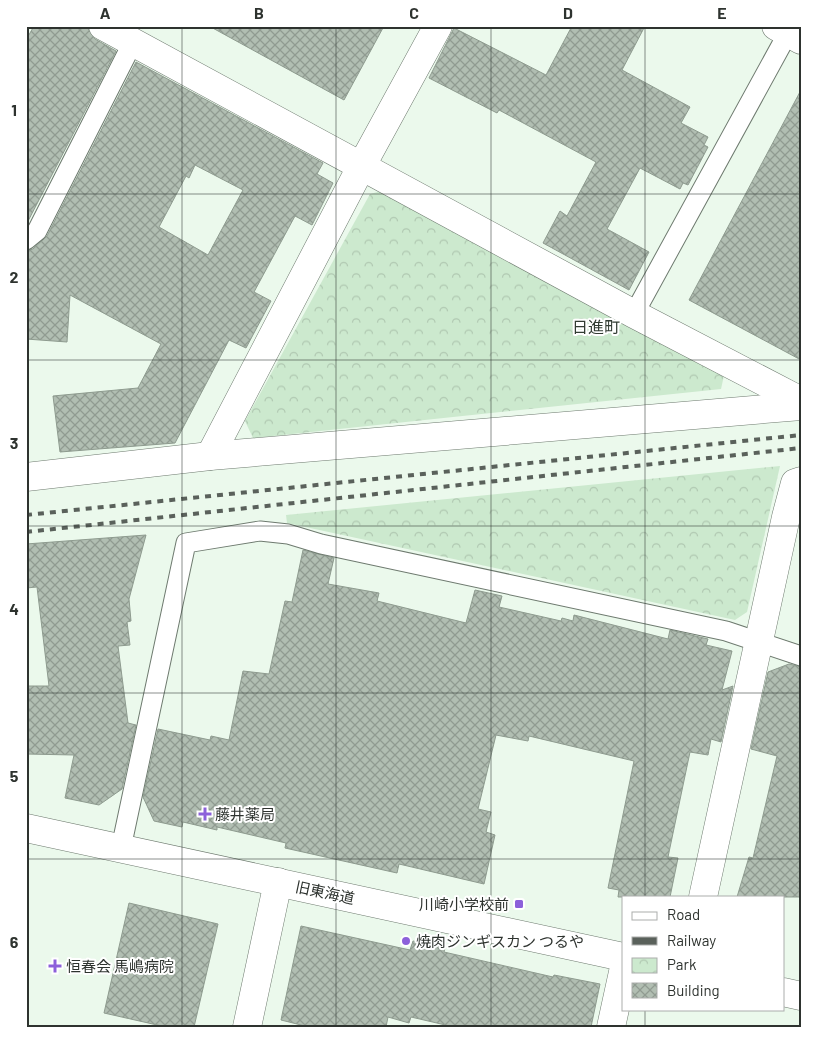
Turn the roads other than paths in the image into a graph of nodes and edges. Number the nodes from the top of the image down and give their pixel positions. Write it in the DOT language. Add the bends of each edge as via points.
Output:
graph roads {
  1 [pos="103,26"];
  2 [pos="438,26"];
  3 [pos="788,33"];
  4 [pos="133,42"];
  5 [pos="361,167"];
  6 [pos="26,240"];
  7 [pos="634,314"];
  8 [pos="801,401"];
  9 [pos="801,406"];
  10 [pos="210,456"];
  11 [pos="26,477"];
  12 [pos="801,481"];
  13 [pos="760,642"];
  14 [pos="801,656"];
  15 [pos="26,828"];
  16 [pos="121,848"];
  17 [pos="278,882"];
  18 [pos="702,896"];
  19 [pos="622,957"];
  20 [pos="622,977"];
  21 [pos="784,992"];
  22 [pos="801,996"];
  23 [pos="247,1027"];
  24 [pos="611,1027"];
  1 -- 4 [label="street"];
  2 -- 5 [label="street"];
  3 -- 7 [label="lane"];
  4 -- 5 [label="street"];
  4 -- 6 [label="lane" via="37,230"];
  5 -- 7 [label="street"];
  5 -- 10 [label="street"];
  7 -- 8 [label="street"];
  9 -- 10 [label="street"];
  10 -- 11 [label="street"];
  12 -- 13 [label="street" via="795,483 786,517"];
  13 -- 14 [label="lane"];
  13 -- 16 [label="lane" via="726,631 330,546 288,534 260,531 186,543"];
  13 -- 18 [label="street"];
  15 -- 16 [label="street, 旧東海道"];
  16 -- 17 [label="street, 旧東海道"];
  17 -- 19 [label="street, 旧東海道"];
  17 -- 23 [label="street"];
  20 -- 24 [label="street"];
  21 -- 22 [label="street"];
}
